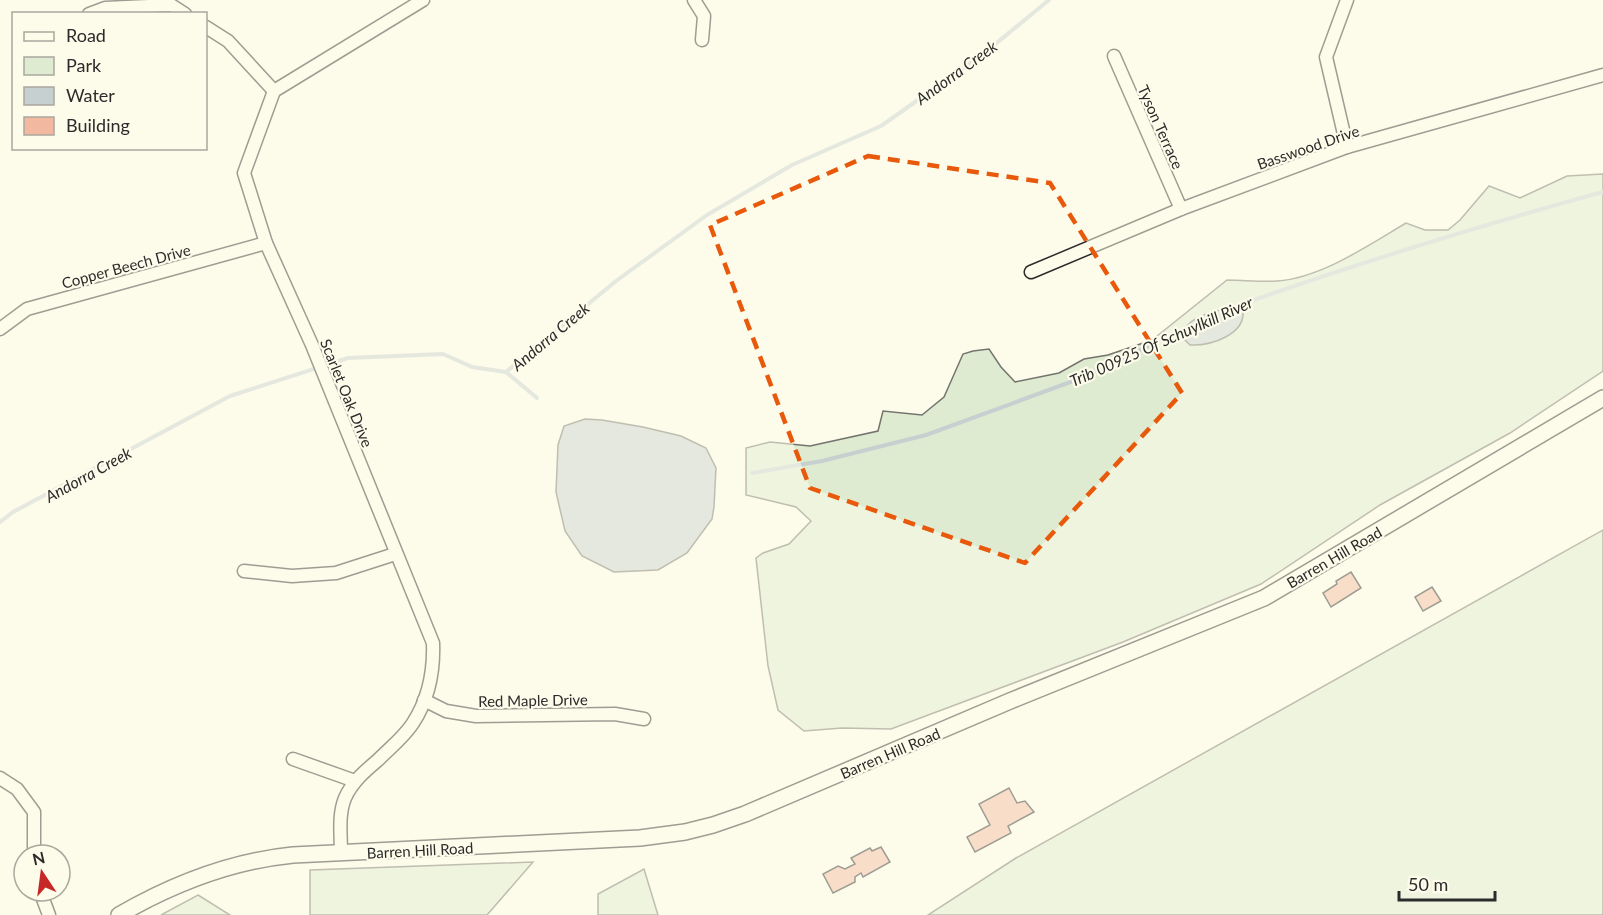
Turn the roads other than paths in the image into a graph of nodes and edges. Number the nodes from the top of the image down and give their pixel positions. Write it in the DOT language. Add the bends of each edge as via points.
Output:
graph roads {
  1 [pos="423,0"];
  2 [pos="694,0"];
  3 [pos="1347,0"];
  4 [pos="94,12"];
  5 [pos="182,12"];
  6 [pos="207,28"];
  7 [pos="702,40"];
  8 [pos="1114,56"];
  9 [pos="1603,75"];
  10 [pos="274,91"];
  11 [pos="1347,147"];
  12 [pos="1181,209"];
  13 [pos="266,243"];
  14 [pos="1031,272"];
  15 [pos="0,329"];
  16 [pos="1603,398"];
  17 [pos="395,554"];
  18 [pos="244,571"];
  19 [pos="424,700"];
  20 [pos="644,719"];
  21 [pos="293,759"];
  22 [pos="0,778"];
  23 [pos="355,781"];
  24 [pos="34,843"];
  25 [pos="341,853"];
  26 [pos="118,915"];
  1 -- 10 [label="street"];
  2 -- 7 [label="street" via="704,16"];
  3 -- 11 [label="street" via="1326,57"];
  4 -- 5 [label="street" via="171,5"];
  6 -- 10 [label="street" via="228,41"];
  8 -- 12 [label="street, Tyson Terrace"];
  9 -- 11 [label="street, Basswood Drive"];
  10 -- 13 [label="street, Scarlet Oak Drive" via="244,173"];
  11 -- 12 [label="street, Basswood Drive"];
  12 -- 14 [label="street, Basswood Drive"];
  13 -- 15 [label="street, Copper Beech Drive" via="27,309"];
  13 -- 17 [label="street, Scarlet Oak Drive" via="312,345"];
  16 -- 25 [label="street, Barren Hill Road" via="1264,598 736,818 685,832 640,838"];
  17 -- 18 [label="street" via="336,573 292,576"];
  17 -- 19 [label="street, Scarlet Oak Drive" via="433,644"];
  19 -- 20 [label="street, Red Maple Drive" via="446,711 476,716 615,714"];
  19 -- 23 [label="street, Scarlet Oak Drive" via="406,733"];
  21 -- 23 [label="street"];
  22 -- 24 [label="street" via="17,789 34,812"];
  23 -- 25 [label="street, Scarlet Oak Drive" via="342,808"];
  25 -- 26 [label="street, Barren Hill Road" via="281,856 245,863 175,887"];
}
